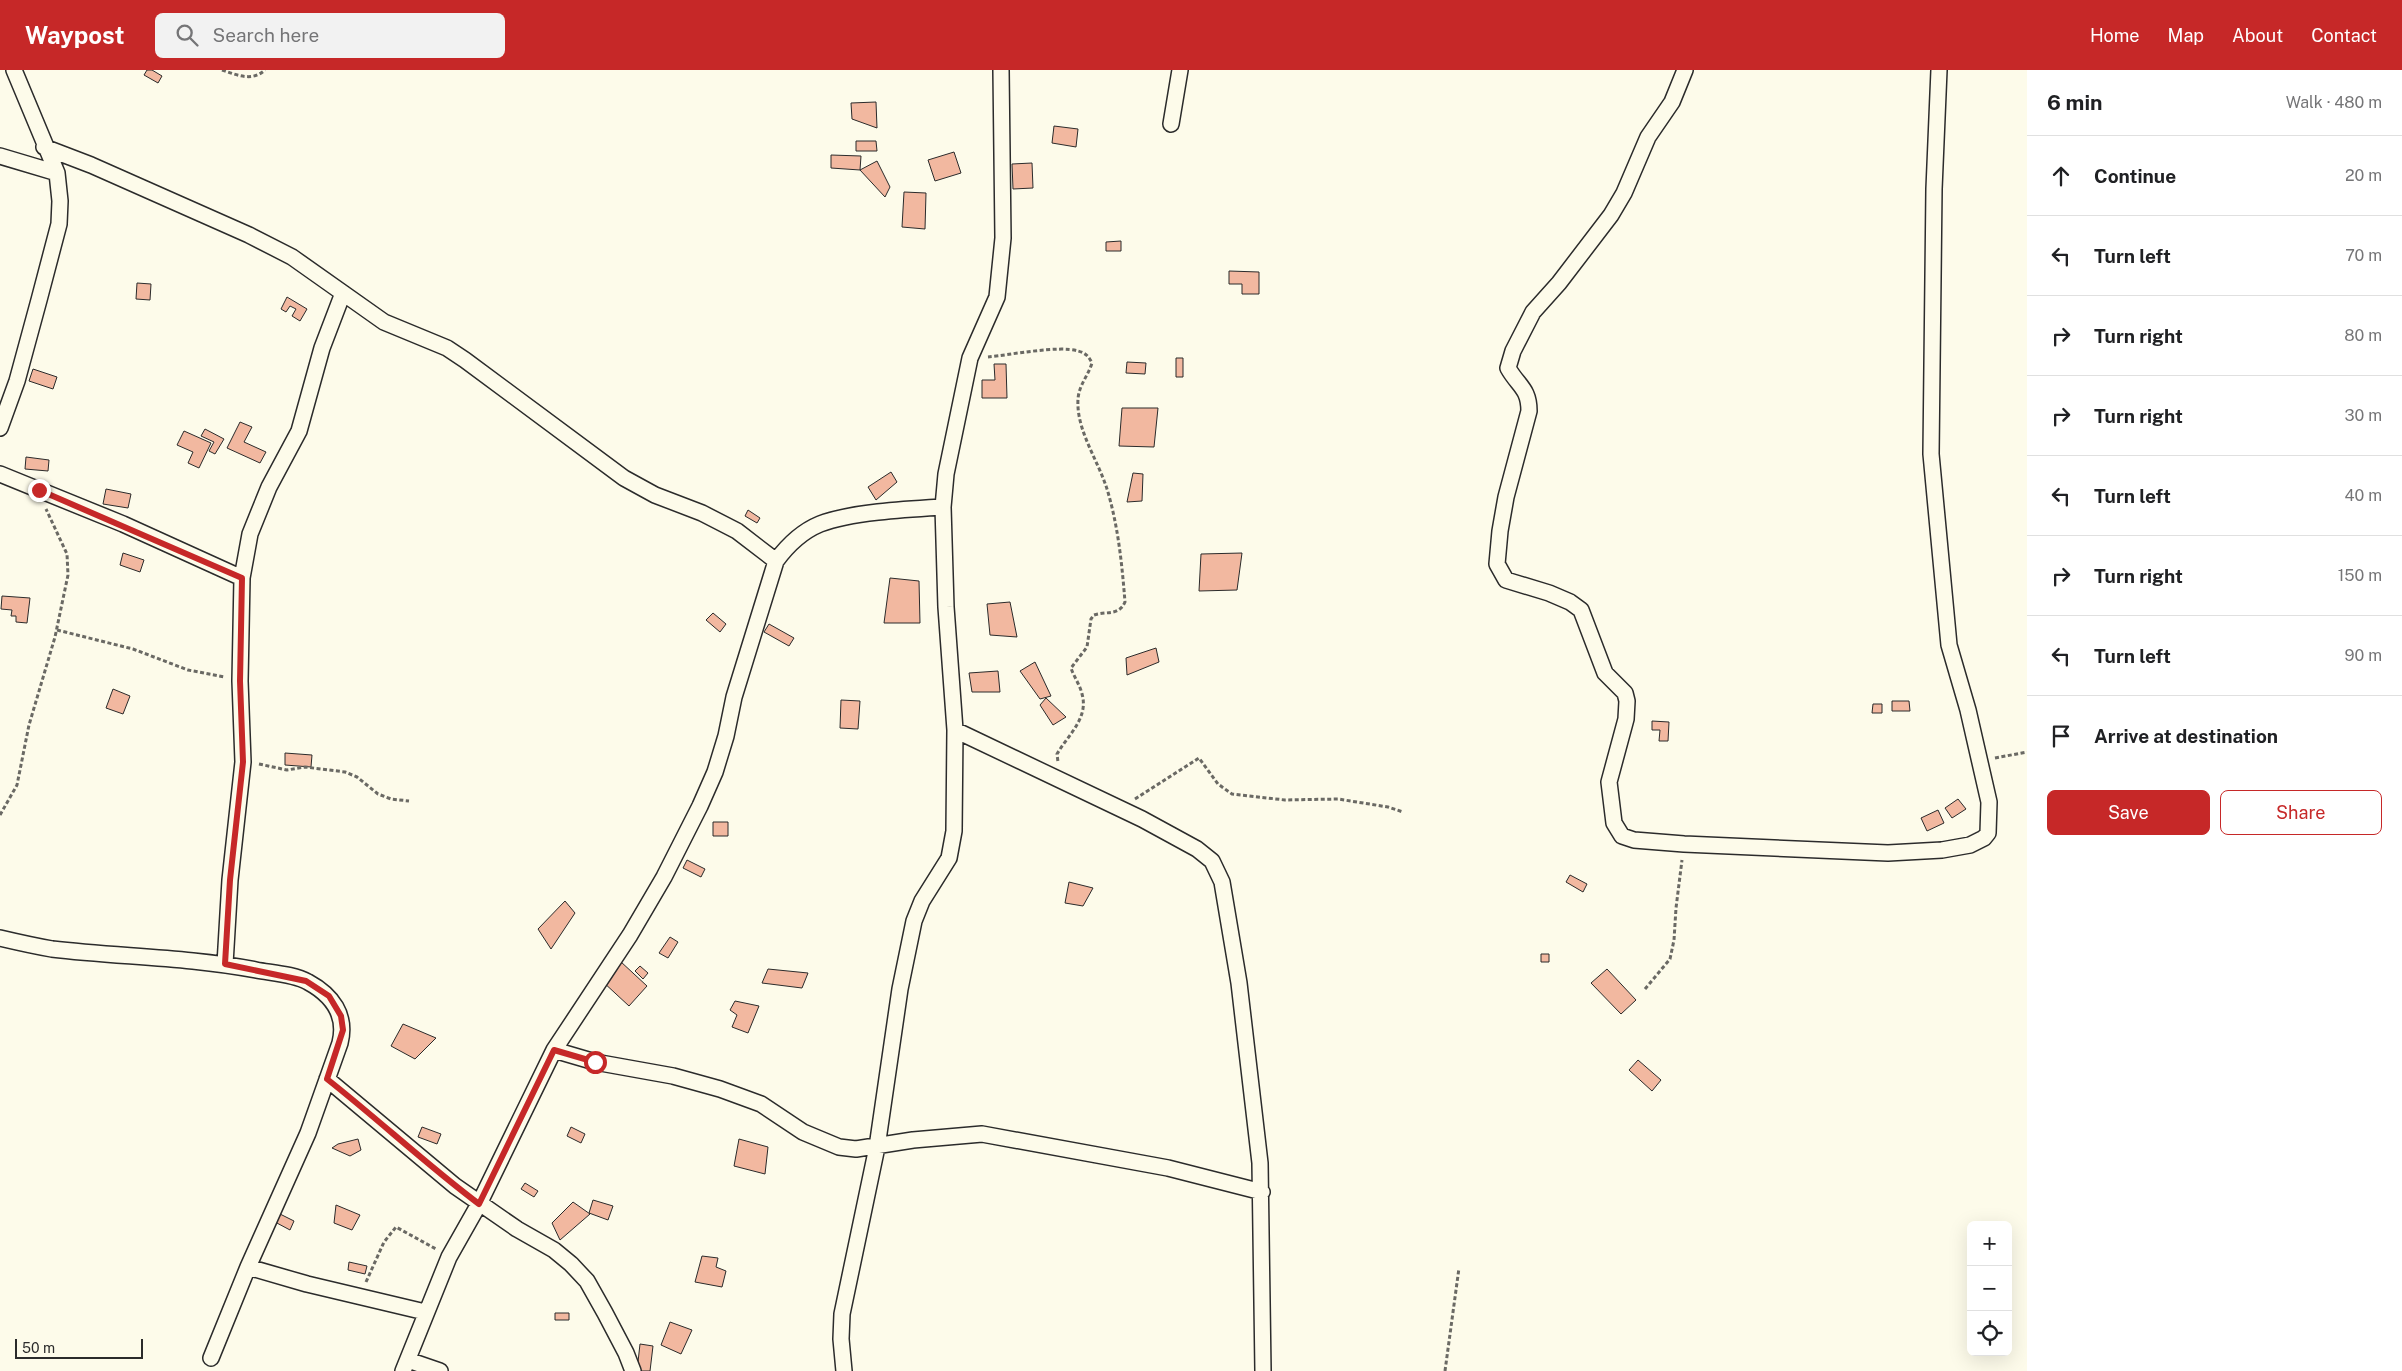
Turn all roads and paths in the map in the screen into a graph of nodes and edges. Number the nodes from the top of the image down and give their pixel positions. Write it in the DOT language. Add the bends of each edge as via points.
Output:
graph roads {
  1 [pos="14,70"];
  2 [pos="222,70"];
  3 [pos="266,70"];
  4 [pos="1001,70"];
  5 [pos="1180,70"];
  6 [pos="1685,70"];
  7 [pos="1939,70"];
  8 [pos="1171,124"];
  9 [pos="44,147"];
  10 [pos="0,156"];
  11 [pos="56,173"];
  12 [pos="343,293"];
  13 [pos="970,358"];
  14 [pos="0,428"];
  15 [pos="0,474"];
  16 [pos="39,490"];
  17 [pos="943,507"];
  18 [pos="776,561"];
  19 [pos="242,578"];
  20 [pos="56,630"];
  21 [pos="240,681"];
  22 [pos="955,730"];
  23 [pos="2027,752"];
  24 [pos="243,762"];
  25 [pos="1980,762"];
  26 [pos="1060,764"];
  27 [pos="409,801"];
  28 [pos="1120,809"];
  29 [pos="1403,812"];
  30 [pos="0,815"];
  31 [pos="1684,844"];
  32 [pos="0,938"];
  33 [pos="225,964"];
  34 [pos="1645,990"];
  35 [pos="554,1050"];
  36 [pos="327,1079"];
  37 [pos="877,1148"];
  38 [pos="1262,1192"];
  39 [pos="479,1204"];
  40 [pos="449,1257"];
  41 [pos="248,1267"];
  42 [pos="1459,1268"];
  43 [pos="360,1296"];
  44 [pos="426,1312"];
  45 [pos="211,1358"];
  46 [pos="405,1365"];
  47 [pos="440,1371"];
  48 [pos="632,1371"];
  49 [pos="844,1371"];
  50 [pos="1263,1371"];
  51 [pos="1445,1371"];
  1 -- 9 [label="street"];
  2 -- 3 [label="path" via="240,76 254,76"];
  4 -- 13 [label="street" via="1003,209 1000,270 997,297"];
  5 -- 8 [label="street"];
  6 -- 31 [label="street" via="1672,102 1648,137 1611,215 1533,312 1513,351 1508,368 1523,386 1529,399 1529,411 1506,496 1497,564 1506,580 1549,592 1581,610 1605,673 1625,693 1626,719 1609,782 1614,823 1622,836"];
  7 -- 25 [label="street" via="1934,189 1931,454 1949,645"];
  9 -- 11 [label="street"];
  9 -- 12 [label="street" via="249,235 292,257"];
  10 -- 11 [label="street"];
  11 -- 14 [label="street" via="59,224 17,381"];
  12 -- 18 [label="street" via="384,322 447,348 624,478 737,531"];
  12 -- 19 [label="street" via="322,348 299,431 250,534"];
  13 -- 17 [label="street" via="946,474"];
  13 -- 26 [label="path" via="1078,350 1089,356 1092,364 1078,400 1088,445 1113,508 1125,602 1115,613 1094,615 1087,647 1071,668 1082,692 1084,706 1076,728 1057,754"];
  15 -- 16 [label="street"];
  16 -- 19 [label="street"];
  16 -- 20 [label="path" via="67,554 68,575"];
  17 -- 18 [label="street" via="838,518 819,524 786,547"];
  17 -- 22 [label="street"];
  18 -- 35 [label="street" via="734,697 715,772 700,806 630,935"];
  19 -- 21 [label="street"];
  20 -- 21 [label="path" via="133,649 188,670"];
  20 -- 30 [label="path" via="29,725 17,785"];
  21 -- 24 [label="street"];
  22 -- 28 [label="street"];
  22 -- 37 [label="street" via="954,831 949,858 922,901 914,921 900,989"];
  23 -- 25 [label="path"];
  24 -- 27 [label="path" via="287,770 305,767 346,772 358,777 378,794"];
  24 -- 33 [label="street"];
  25 -- 31 [label="street" via="1990,809 1988,833 1970,845 1888,853"];
  28 -- 29 [label="path" via="1199,758 1218,784 1232,794 1285,800 1338,799"];
  28 -- 38 [label="street" via="1197,849 1212,861 1222,882 1245,1026"];
  31 -- 34 [label="path" via="1670,959"];
  32 -- 33 [label="street" via="51,948"];
  33 -- 36 [label="street" via="306,981 329,996 341,1016 343,1030"];
  35 -- 37 [label="street" via="720,1089 761,1104 816,1138 848,1148"];
  35 -- 39 [label="street"];
  36 -- 39 [label="street"];
  36 -- 41 [label="street" via="308,1133"];
  37 -- 38 [label="street" via="913,1140 982,1134 1168,1168"];
  37 -- 49 [label="street" via="842,1314 840,1339"];
  38 -- 50 [label="street"];
  39 -- 40 [label="street"];
  39 -- 48 [label="street" via="554,1250 587,1281 626,1353"];
  40 -- 43 [label="path" via="396,1227 384,1242"];
  40 -- 44 [label="street"];
  41 -- 43 [label="street"];
  41 -- 45 [label="street"];
  42 -- 51 [label="path"];
  43 -- 44 [label="street"];
  44 -- 46 [label="street"];
  46 -- 47 [label="street"];
}
